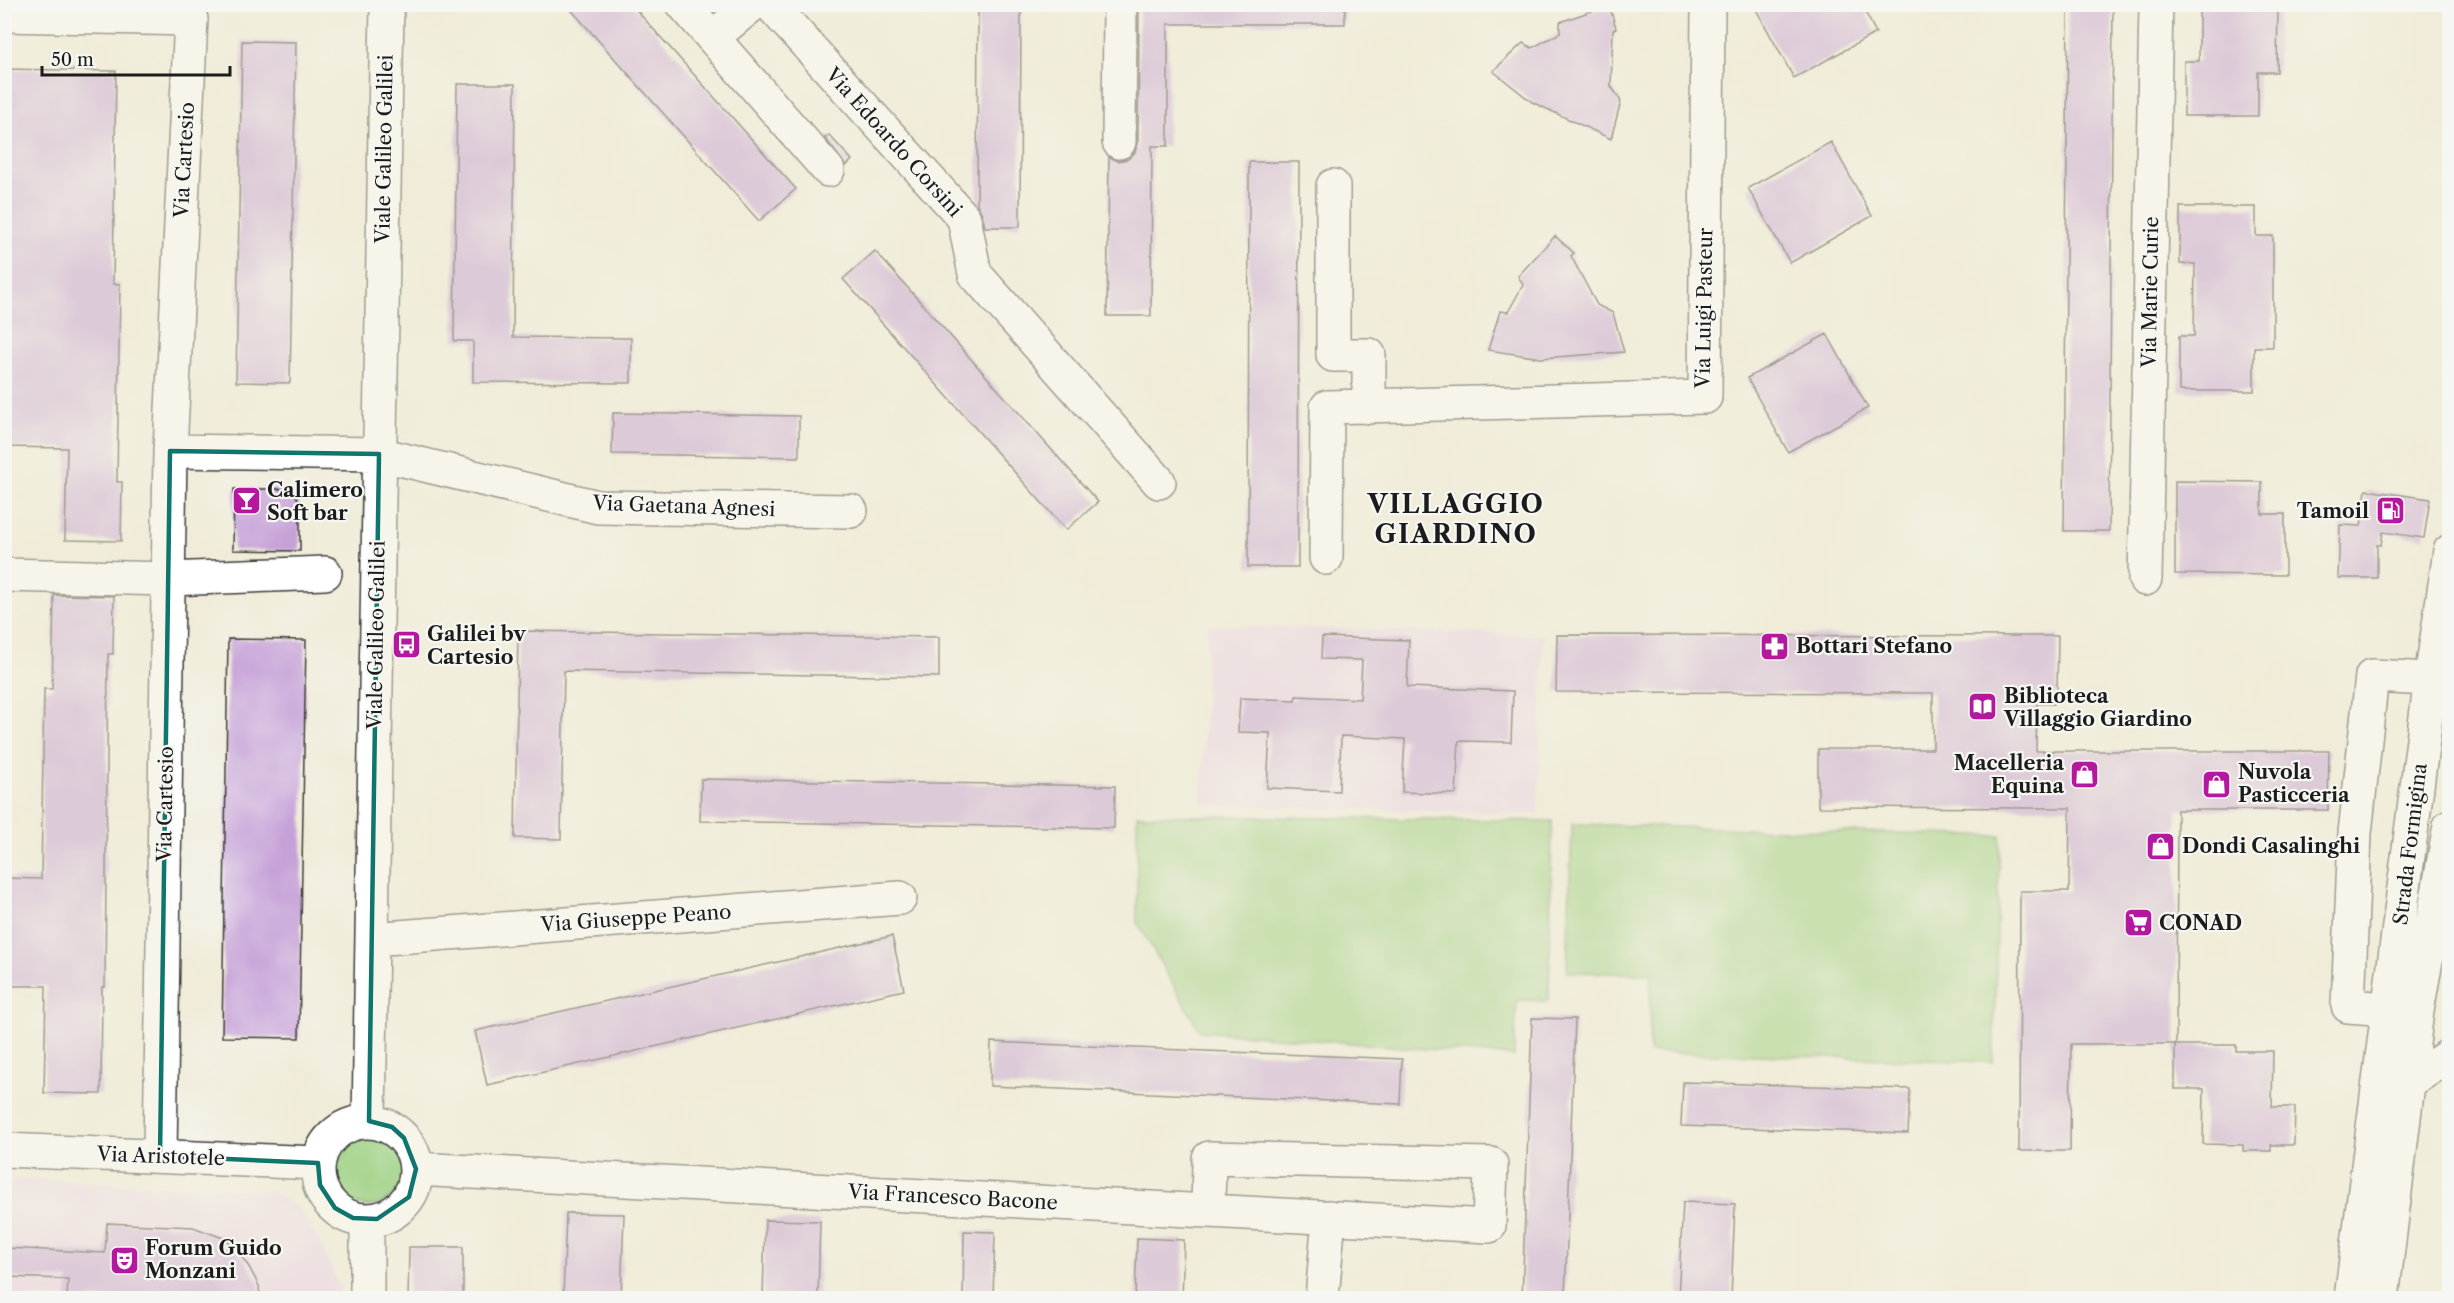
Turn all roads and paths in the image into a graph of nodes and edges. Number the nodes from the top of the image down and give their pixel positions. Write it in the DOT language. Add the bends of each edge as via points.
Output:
graph roads {
  1 [pos="387,4"];
  2 [pos="683,4"];
  3 [pos="753,4"];
  4 [pos="770,4"];
  5 [pos="1120,4"];
  6 [pos="1708,4"];
  7 [pos="2156,4"];
  8 [pos="4,15"];
  9 [pos="714,37"];
  10 [pos="1119,142"];
  11 [pos="828,170"];
  12 [pos="1334,186"];
  13 [pos="1375,406"];
  14 [pos="170,451"];
  15 [pos="379,454"];
  16 [pos="1159,482"];
  17 [pos="851,511"];
  18 [pos="2450,551"];
  19 [pos="1326,558"];
  20 [pos="325,573"];
  21 [pos="4,575"];
  22 [pos="168,579"];
  23 [pos="2145,579"];
  24 [pos="2440,679"];
  25 [pos="2450,826"];
  26 [pos="900,898"];
  27 [pos="372,939"];
  28 [pos="2404,1010"];
  29 [pos="2450,1055"];
  30 [pos="2409,1082"];
  31 [pos="369,1121"];
  32 [pos="4,1150"];
  33 [pos="160,1156"];
  34 [pos="318,1163"];
  35 [pos="417,1169"];
  36 [pos="1208,1211"];
  37 [pos="1329,1217"];
  38 [pos="367,1220"];
  39 [pos="2362,1235"];
  40 [pos="367,1299"];
  41 [pos="1322,1299"];
  42 [pos="2352,1299"];
  43 [pos="2382,1299"];
  1 -- 15 [label="street, Viale Galileo Galilei"];
  2 -- 9 [label="street"];
  3 -- 9 [label="street"];
  4 -- 16 [label="street, Via Edoardo Corsini" via="964,218 975,274"];
  5 -- 10 [label="street"];
  6 -- 13 [label="street, Via Luigi Pasteur" via="1705,397"];
  7 -- 23 [label="street, Via Marie Curie"];
  8 -- 14 [label="street, Via Cartesio" via="191,19"];
  9 -- 11 [label="street"];
  12 -- 13 [label="street" via="1333,355 1369,355"];
  13 -- 19 [label="street" via="1327,407"];
  14 -- 15 [label="street"];
  14 -- 22 [label="street, Via Cartesio"];
  15 -- 17 [label="street, Via Gaetana Agnesi" via="598,507"];
  15 -- 27 [label="street, Viale Galileo Galilei"];
  18 -- 24 [label="street, Strada Formigina"];
  20 -- 22 [label="street"];
  21 -- 22 [label="street"];
  22 -- 33 [label="street, Via Cartesio"];
  24 -- 28 [label="street, Strada Formigina"];
  24 -- 28 [label="street" via="2372,676 2355,833 2348,1006"];
  25 -- 28 [label="street, Strada Formigina"];
  26 -- 27 [label="street, Via Giuseppe Peano"];
  27 -- 31 [label="street, Viale Galileo Galilei"];
  28 -- 30 [label="street, Strada Formigina"];
  28 -- 39 [label="street, Strada Formigina"];
  29 -- 30 [label="street"];
  30 -- 39 [label="street, Strada Formigina"];
  31 -- 34 [label="street" via="336,1132"];
  31 -- 35 [label="street" via="392,1127 404,1138 412,1149"];
  32 -- 33 [label="street, Via Aristotele"];
  33 -- 34 [label="street, Via Aristotele"];
  34 -- 38 [label="street" via="320,1185 330,1203 342,1213"];
  35 -- 36 [label="street, Via Francesco Bacone"];
  35 -- 38 [label="street" via="404,1204 391,1214"];
  36 -- 37 [label="street, Via Francesco Bacone"];
  36 -- 37 [label="street, Via Francesco Bacone" via="1209,1158 1491,1164 1489,1226"];
  37 -- 41 [label="street"];
  38 -- 40 [label="street"];
  39 -- 42 [label="street, Strada Formigina"];
  39 -- 43 [label="street, Strada Formigina"];
}
